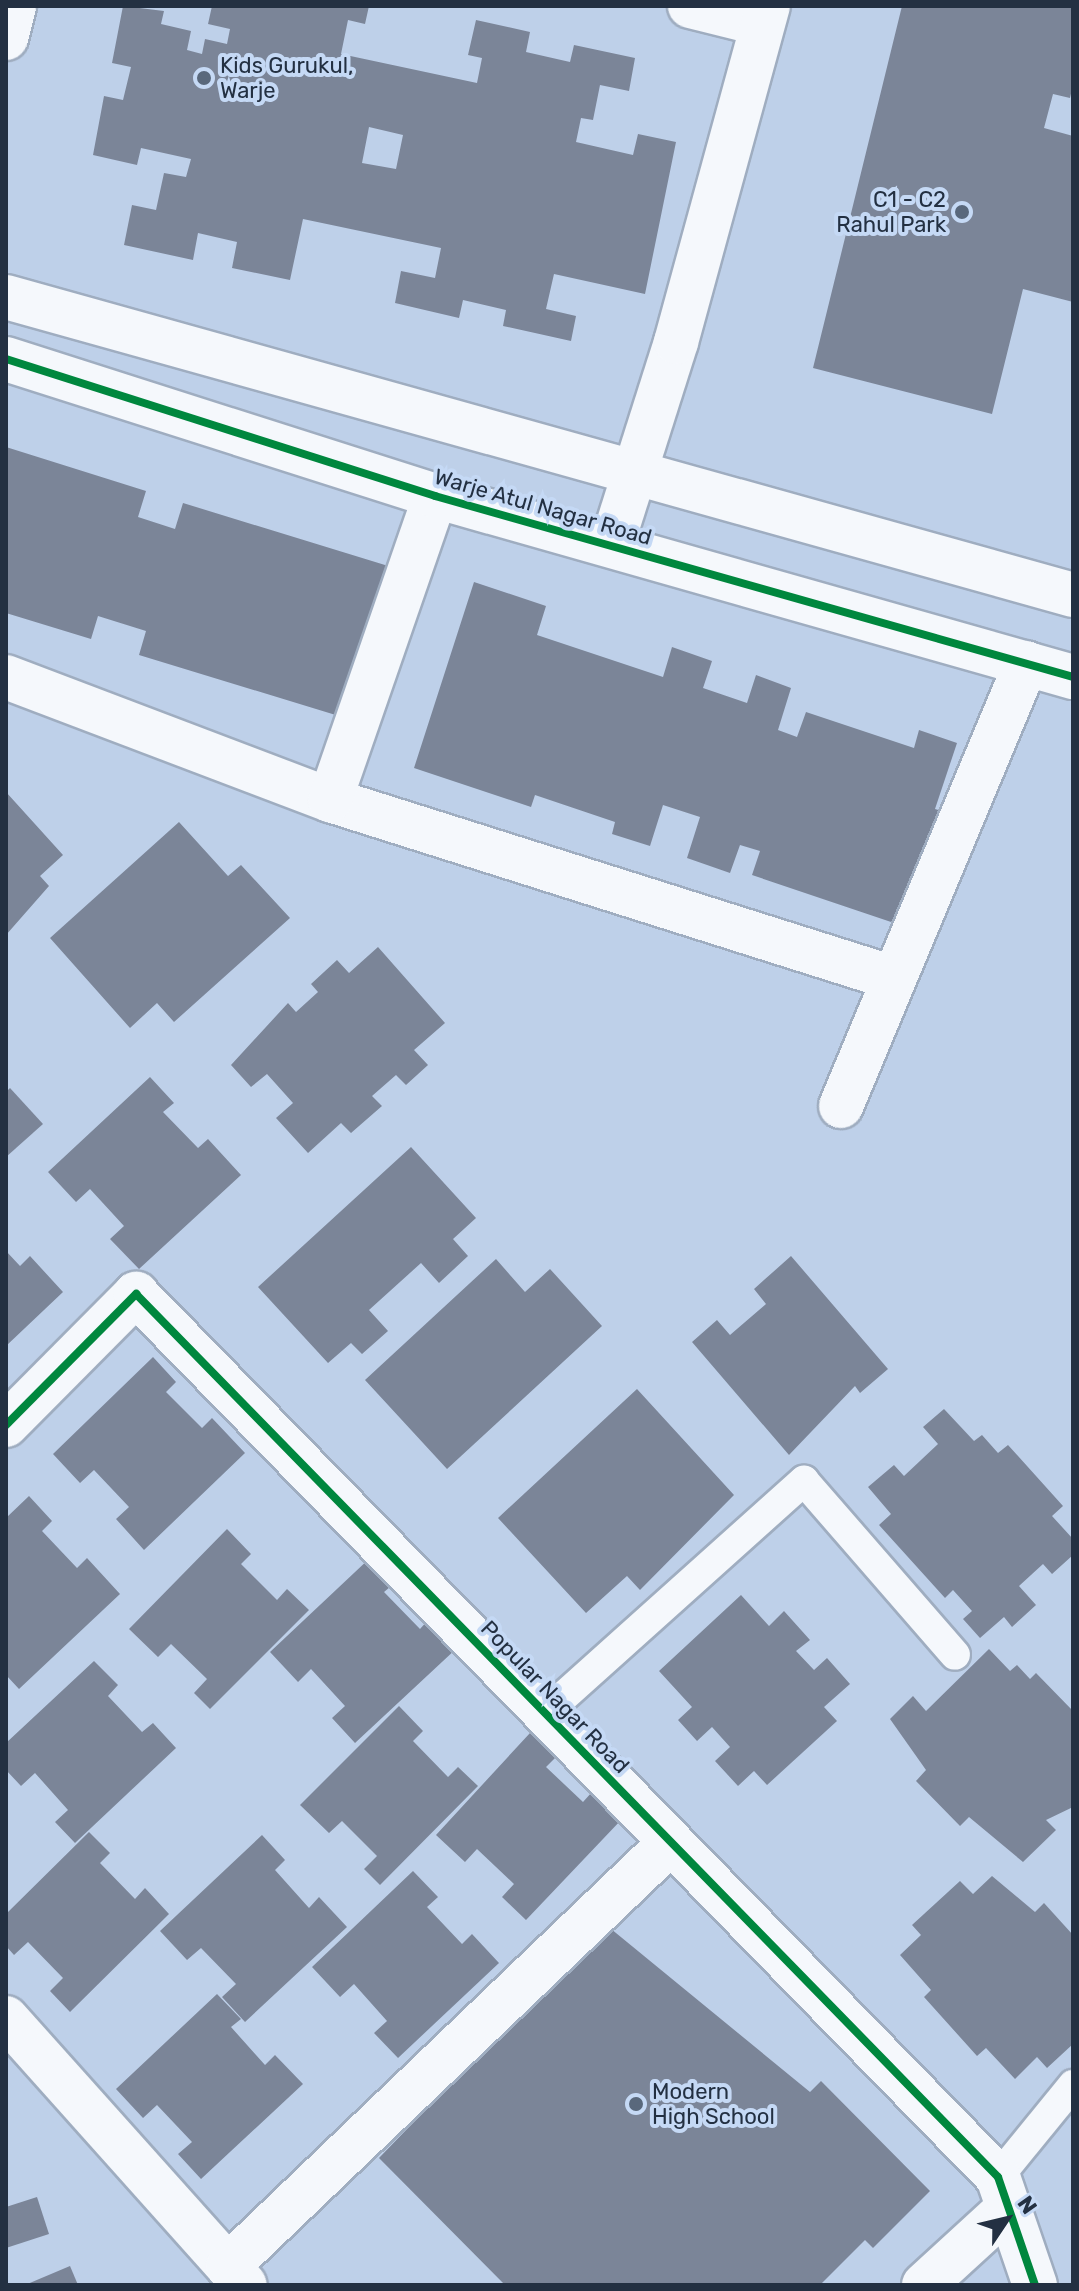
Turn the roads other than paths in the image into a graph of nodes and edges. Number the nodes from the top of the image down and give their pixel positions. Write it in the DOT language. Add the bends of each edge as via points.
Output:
graph roads {
  1 [pos="14,6"];
  2 [pos="690,6"];
  3 [pos="765,15"];
  4 [pos="6,38"];
  5 [pos="6,297"];
  6 [pos="6,359"];
  7 [pos="635,476"];
  8 [pos="435,496"];
  9 [pos="612,544"];
  10 [pos="1073,595"];
  11 [pos="1026,663"];
  12 [pos="6,677"];
  13 [pos="1073,677"];
  14 [pos="330,800"];
  15 [pos="890,977"];
  16 [pos="841,1106"];
  17 [pos="6,1425"];
  18 [pos="955,1655"];
  19 [pos="545,1713"];
  20 [pos="671,1842"];
  21 [pos="6,2018"];
  22 [pos="1073,2085"];
  23 [pos="1003,2193"];
  24 [pos="236,2275"];
  25 [pos="924,2285"];
  26 [pos="1035,2285"];
  1 -- 4 [label="street"];
  2 -- 3 [label="street"];
  3 -- 7 [label="street"];
  5 -- 7 [label="street"];
  6 -- 8 [label="street, Warje Atul Nagar Road"];
  7 -- 9 [label="street"];
  7 -- 10 [label="street"];
  8 -- 9 [label="street, Warje Atul Nagar Road"];
  8 -- 14 [label="street"];
  9 -- 11 [label="street, Warje Atul Nagar Road"];
  11 -- 13 [label="street, Warje Atul Nagar Road"];
  11 -- 15 [label="street"];
  12 -- 14 [label="street"];
  14 -- 15 [label="street"];
  15 -- 16 [label="street"];
  17 -- 19 [label="street, Popular Nagar Road" via="136,1294"];
  18 -- 19 [label="lane" via="804,1481"];
  19 -- 20 [label="street, Popular Nagar Road"];
  20 -- 23 [label="street, Popular Nagar Road"];
  20 -- 24 [label="street"];
  21 -- 24 [label="street"];
  22 -- 23 [label="lane"];
  23 -- 25 [label="street"];
  23 -- 26 [label="street, Popular Nagar Road"];
}
